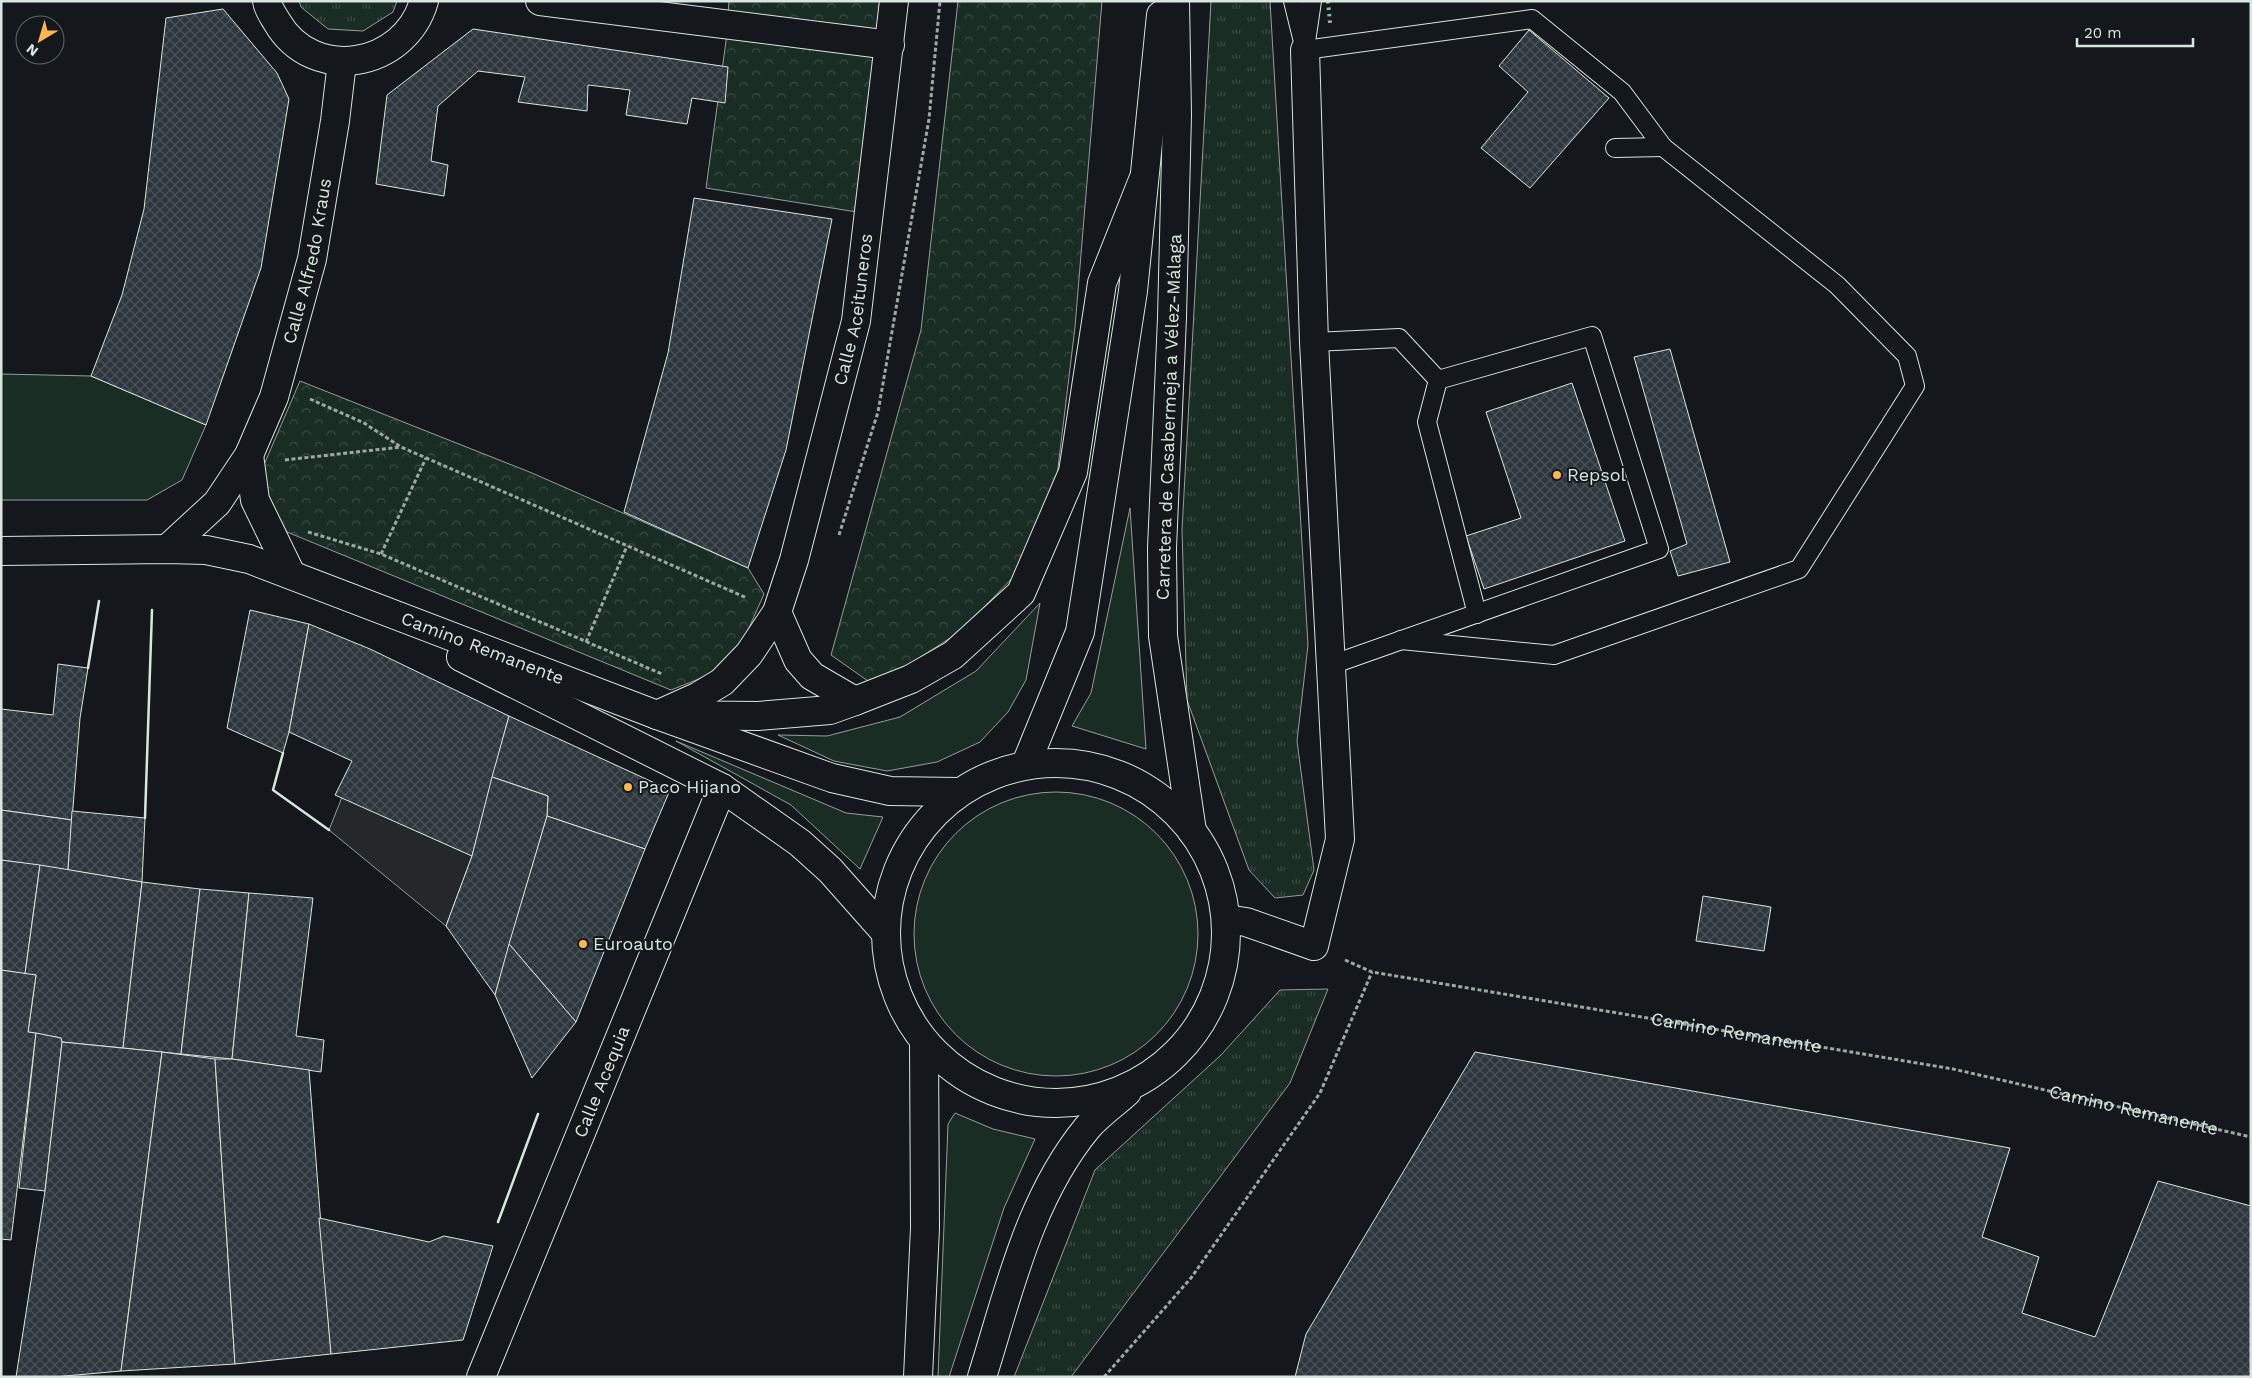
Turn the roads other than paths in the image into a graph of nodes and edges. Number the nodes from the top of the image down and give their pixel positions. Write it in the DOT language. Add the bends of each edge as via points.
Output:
graph roads {
  1 [pos="267,1"];
  2 [pos="424,1"];
  3 [pos="540,1"];
  4 [pos="894,1"];
  5 [pos="1162,1"];
  6 [pos="1175,1"];
  7 [pos="1293,1"];
  8 [pos="1312,1"];
  9 [pos="890,45"];
  10 [pos="1305,50"];
  11 [pos="342,62"];
  12 [pos="1663,147"];
  13 [pos="1615,148"];
  14 [pos="1143,180"];
  15 [pos="1314,342"];
  16 [pos="1438,380"];
  17 [pos="249,455"];
  18 [pos="167,549"];
  19 [pos="1,552"];
  20 [pos="291,574"];
  21 [pos="328,589"];
  22 [pos="777,612"];
  23 [pos="1477,614"];
  24 [pos="1401,640"];
  25 [pos="1331,665"];
  26 [pos="855,701"];
  27 [pos="657,715"];
  28 [pos="1026,764"];
  29 [pos="722,788"];
  30 [pos="957,792"];
  31 [pos="1192,831"];
  32 [pos="1226,919"];
  33 [pos="884,932"];
  34 [pos="924,1042"];
  35 [pos="1135,1084"];
  36 [pos="481,1377"];
  37 [pos="918,1377"];
  38 [pos="982,1377"];
  1 -- 11 [label="street" via="284,34 310,54"];
  2 -- 11 [label="street" via="419,17 400,42 373,57"];
  3 -- 9 [label="street"];
  4 -- 9 [label="street, Calle Aceituneros"];
  5 -- 14 [label="street, Carretera de Casabermeja a Vélez-Málaga"];
  6 -- 31 [label="street, Carretera de Casabermeja a Vélez-Málaga" via="1177,115 1162,548 1163,626"];
  7 -- 10 [label="lane"];
  8 -- 10 [label="lane"];
  9 -- 22 [label="street, Calle Aceituneros" via="856,322 794,560"];
  10 -- 12 [label="lane" via="1532,19 1622,92"];
  10 -- 15 [label="street"];
  11 -- 17 [label="street, Calle Alfredo Kraus" via="312,259 277,384"];
  12 -- 13 [label="lane"];
  12 -- 24 [label="lane" via="1838,285 1906,356 1915,386 1799,569 1554,654"];
  14 -- 26 [label="street" via="1102,283 1073,472 1021,592 953,655 911,679"];
  14 -- 28 [label="street, Carretera de Casabermeja a Vélez-Málaga" via="1133,291 1080,632"];
  15 -- 16 [label="lane" via="1399,338"];
  15 -- 25 [label="street"];
  16 -- 23 [label="lane" via="1427,422"];
  16 -- 23 [label="lane" via="1592,336 1659,549"];
  17 -- 18 [label="street, Calle Alfredo Kraus" via="217,503"];
  17 -- 20 [label="street, Calle Alfredo Kraus" via="255,500"];
  18 -- 19 [label="street, Camino Remanente"];
  18 -- 20 [label="street, Camino Remanente" via="206,550 249,559"];
  20 -- 21 [label="street, Camino Remanente"];
  21 -- 27 [label="street, Camino Remanente"];
  21 -- 29 [label="street"];
  22 -- 26 [label="street" via="798,660 812,676"];
  22 -- 27 [label="street, Calle Aceituneros" via="749,654 722,682"];
  23 -- 24 [label="lane"];
  24 -- 25 [label="lane"];
  25 -- 32 [label="street" via="1340,839 1314,946 1246,922"];
  26 -- 27 [label="street" via="830,710 758,716"];
  27 -- 30 [label="street, Camino Remanente" via="832,778 890,791"];
  28 -- 30 [label="street" via="990,774"];
  28 -- 31 [label="street" via="1089,765 1147,788"];
  29 -- 33 [label="street" via="806,848 830,870"];
  29 -- 36 [label="street, Calle Acequia"];
  30 -- 33 [label="street" via="918,831 893,878"];
  31 -- 32 [label="street" via="1216,872"];
  32 -- 35 [label="street" via="1223,969 1206,1016 1176,1055"];
  33 -- 34 [label="street" via="895,990"];
  34 -- 35 [label="street" via="968,1079 1022,1101 1080,1102"];
  34 -- 37 [label="street" via="925,1228"];
  35 -- 38 [label="street" via="1088,1126 1055,1173 1032,1222"];
}
